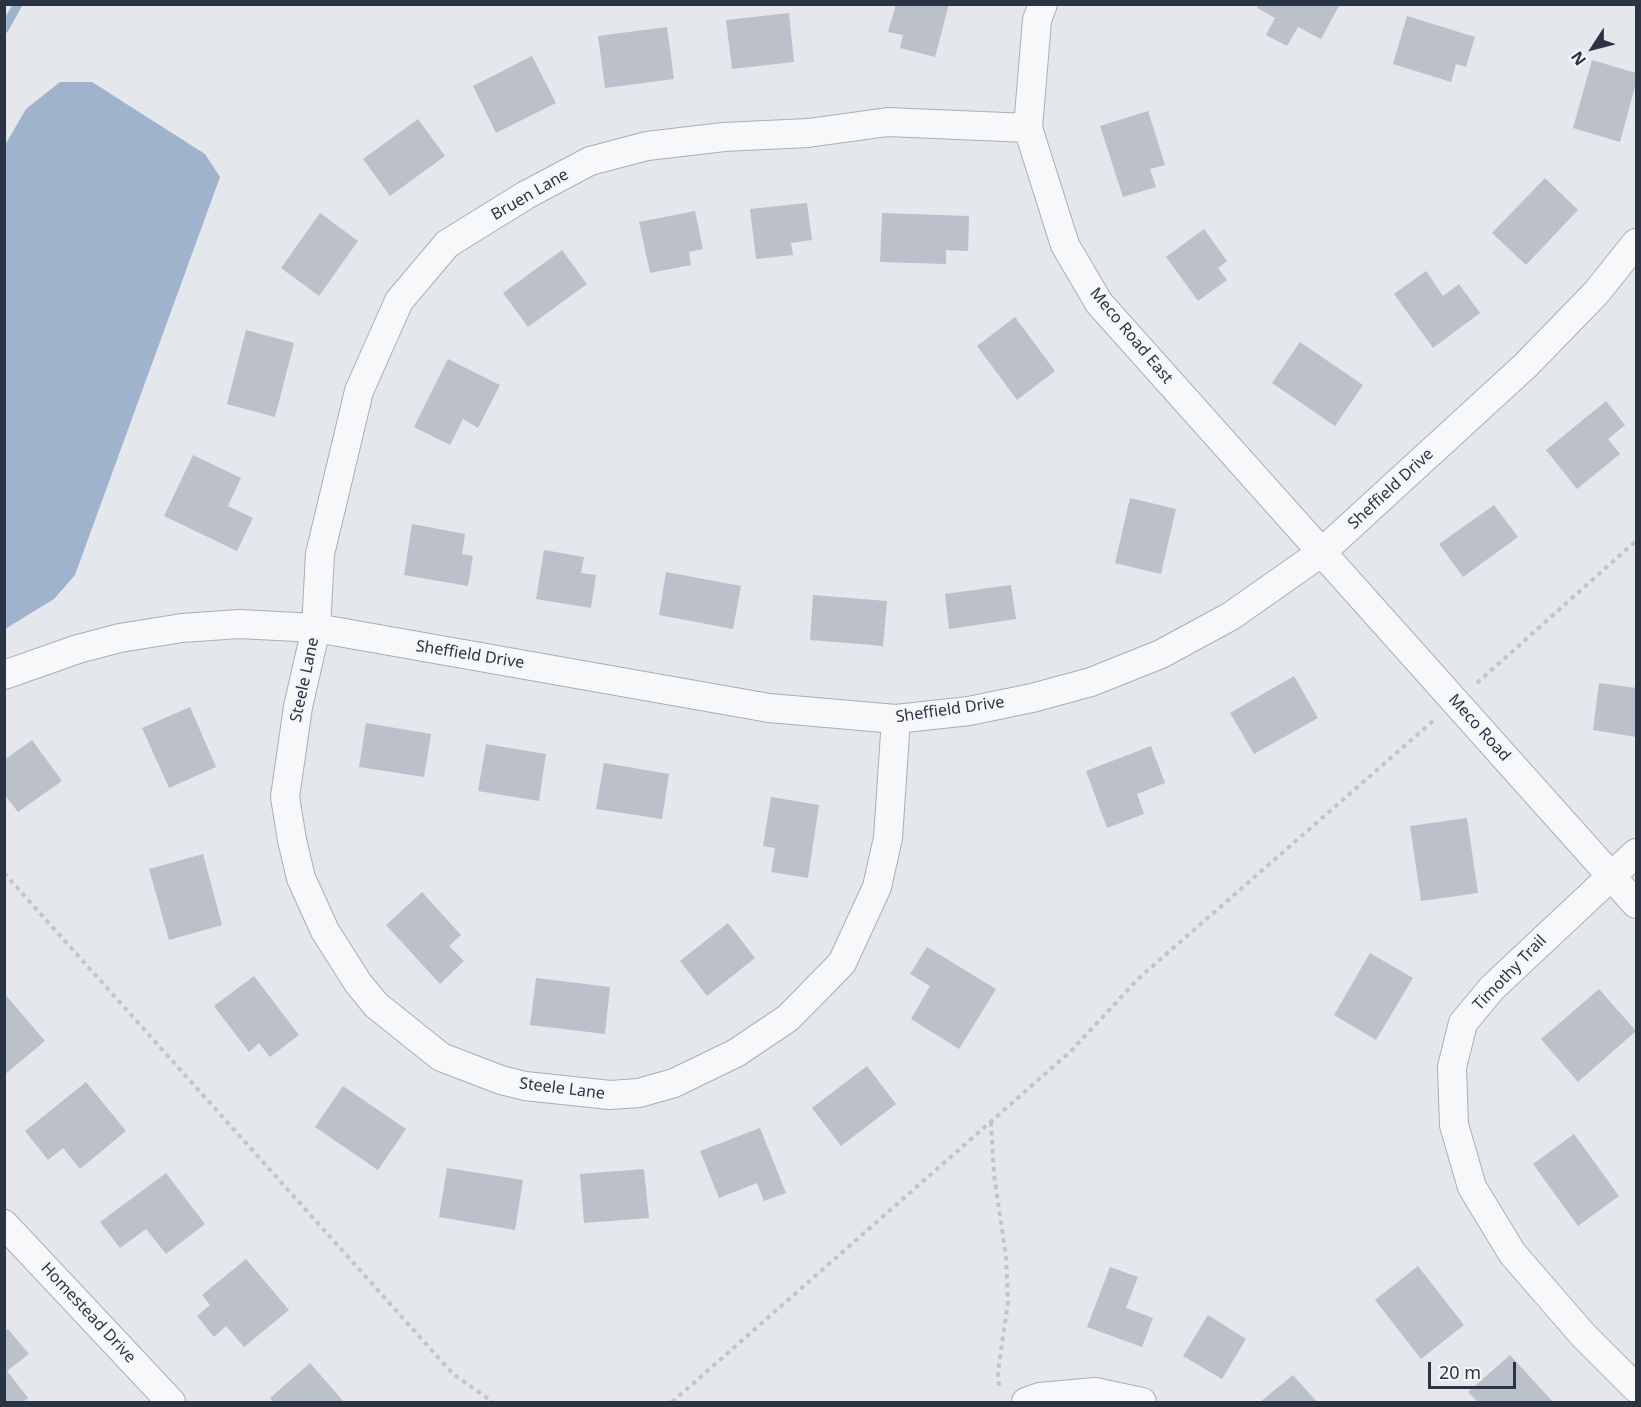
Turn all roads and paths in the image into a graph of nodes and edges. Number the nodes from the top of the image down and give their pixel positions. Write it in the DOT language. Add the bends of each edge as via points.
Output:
graph roads {
  1 [pos="1043,4"];
  2 [pos="1028,128"];
  3 [pos="1636,243"];
  4 [pos="1636,541"];
  5 [pos="1322,552"];
  6 [pos="316,628"];
  7 [pos="4,675"];
  8 [pos="1456,702"];
  9 [pos="896,719"];
  10 [pos="1636,853"];
  11 [pos="4,873"];
  12 [pos="1611,875"];
  13 [pos="1636,904"];
  14 [pos="991,1121"];
  15 [pos="4,1224"];
  16 [pos="1636,1388"];
  17 [pos="1000,1392"];
  18 [pos="171,1402"];
  19 [pos="493,1402"];
  20 [pos="672,1402"];
  21 [pos="1026,1402"];
  22 [pos="1142,1402"];
  1 -- 2 [label="street, Meco Road East" via="1037,20"];
  2 -- 5 [label="street, Meco Road East" via="1065,245 1099,303"];
  2 -- 6 [label="street, Bruen Lane" via="888,122 808,133 647,146 590,161 447,244 399,301 359,391 320,554"];
  3 -- 5 [label="street, Sheffield Drive" via="1596,293 1525,366"];
  4 -- 8 [label="path"];
  5 -- 8 [label="street, Meco Road"];
  5 -- 9 [label="street, Sheffield Drive" via="1231,616 1161,654 1101,678 980,709"];
  6 -- 7 [label="street, Sheffield Drive" via="238,624 182,628 78,649"];
  6 -- 9 [label="street, Sheffield Drive" via="769,708"];
  6 -- 9 [label="street, Steele Lane" via="298,707 285,797 301,878 325,931 376,1005 441,1057 525,1086 610,1095 639,1093 674,1083 736,1053 788,1018 842,963 877,887 888,838"];
  8 -- 12 [label="street, Meco Road"];
  8 -- 14 [label="path" via="1139,978 1070,1052"];
  10 -- 12 [label="street, Timothy Trail"];
  11 -- 19 [label="path" via="453,1374"];
  12 -- 13 [label="street, Meco Road"];
  12 -- 16 [label="street, Timothy Trail" via="1492,988 1463,1023 1452,1067 1454,1125 1472,1187 1512,1253 1583,1335"];
  14 -- 17 [label="path" via="1008,1302 998,1372"];
  14 -- 20 [label="path"];
  15 -- 18 [label="street, Homestead Drive"];
  21 -- 22 [label="street" via="1095,1392"];
}
